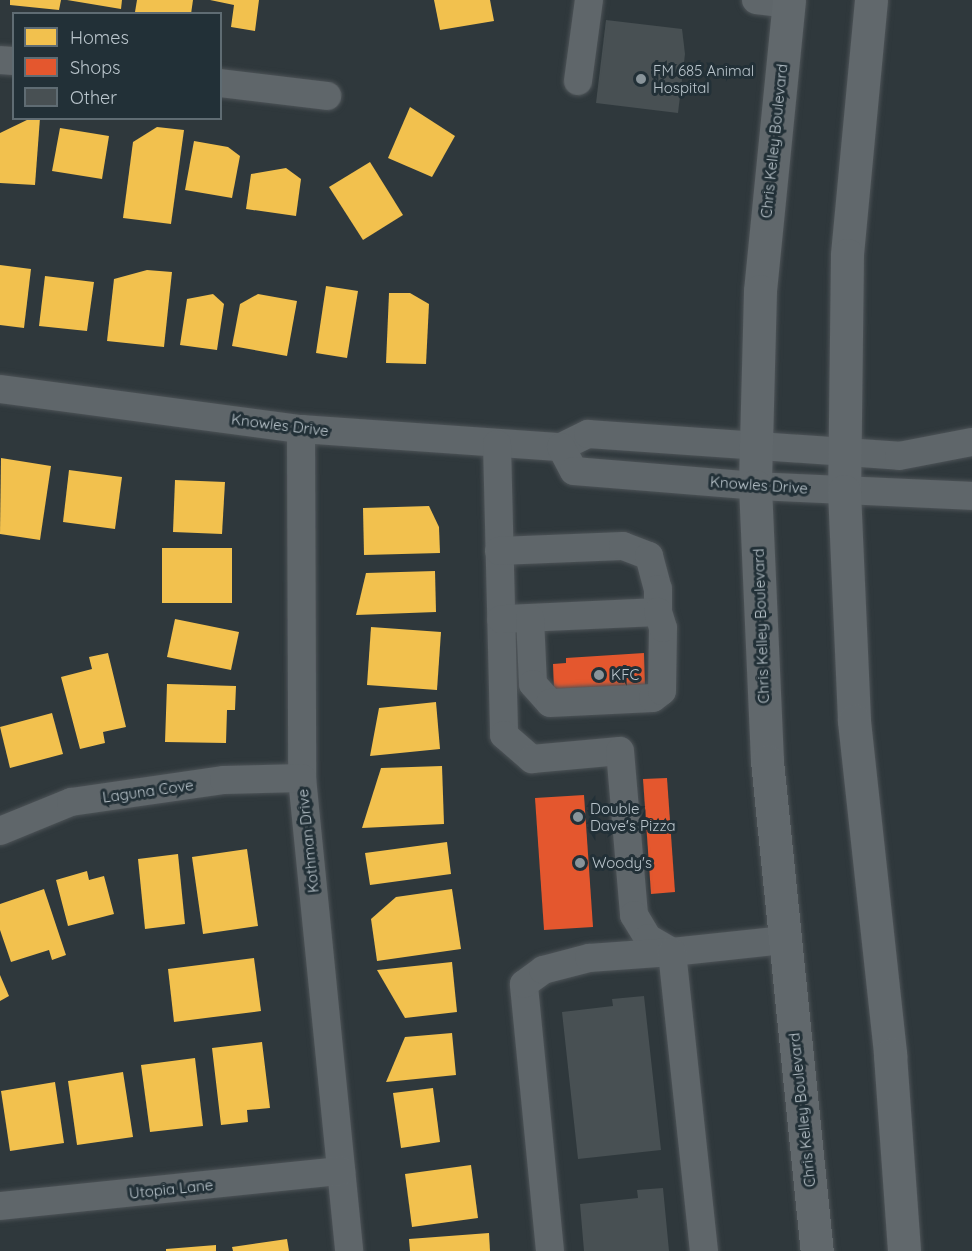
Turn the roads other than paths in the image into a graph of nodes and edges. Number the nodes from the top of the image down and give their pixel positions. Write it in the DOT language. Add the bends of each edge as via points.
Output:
graph roads {
  1 [pos="589,0"];
  2 [pos="756,0"];
  3 [pos="871,0"];
  4 [pos="788,2"];
  5 [pos="578,81"];
  6 [pos="222,83"];
  7 [pos="327,96"];
  8 [pos="0,389"];
  9 [pos="301,429"];
  10 [pos="972,442"];
  11 [pos="496,444"];
  12 [pos="561,447"];
  13 [pos="756,448"];
  14 [pos="846,454"];
  15 [pos="755,486"];
  16 [pos="844,491"];
  17 [pos="972,496"];
  18 [pos="499,551"];
  19 [pos="658,612"];
  20 [pos="530,618"];
  21 [pos="501,619"];
  22 [pos="302,778"];
  23 [pos="0,831"];
  24 [pos="785,940"];
  25 [pos="672,952"];
  26 [pos="341,1171"];
  27 [pos="0,1206"];
  28 [pos="349,1251"];
  29 [pos="550,1251"];
  30 [pos="704,1251"];
  31 [pos="817,1251"];
  32 [pos="904,1251"];
  1 -- 5 [label="street"];
  2 -- 4 [label="street"];
  3 -- 14 [label="main road" via="848,255"];
  4 -- 13 [label="main road, Chris Kelley Boulevard" via="760,291"];
  6 -- 7 [label="street"];
  8 -- 9 [label="street, Knowles Drive"];
  9 -- 11 [label="street, Knowles Drive"];
  9 -- 22 [label="street, Kothman Drive"];
  10 -- 14 [label="street, Knowles Drive" via="899,456"];
  11 -- 12 [label="street, Knowles Drive"];
  11 -- 18 [label="street"];
  12 -- 13 [label="street, Knowles Drive" via="588,434"];
  12 -- 15 [label="street, Knowles Drive" via="573,471"];
  13 -- 14 [label="street, Knowles Drive"];
  13 -- 15 [label="main road, Chris Kelley Boulevard"];
  14 -- 16 [label="main road"];
  15 -- 16 [label="street, Knowles Drive"];
  15 -- 24 [label="main road, Chris Kelley Boulevard" via="767,761"];
  16 -- 17 [label="street, Knowles Drive"];
  16 -- 32 [label="main road" via="854,721 890,1055"];
  18 -- 19 [label="street" via="623,546 649,556 658,589"];
  18 -- 21 [label="street"];
  19 -- 20 [label="street"];
  19 -- 20 [label="street" via="663,628 662,691 653,698 561,703 550,703 533,684"];
  20 -- 21 [label="street"];
  21 -- 25 [label="street" via="504,735 532,759 620,751 634,915 648,938"];
  22 -- 23 [label="street, Laguna Cove" via="224,780 71,802"];
  22 -- 26 [label="street, Kothman Drive"];
  24 -- 25 [label="street"];
  24 -- 31 [label="main road, Chris Kelley Boulevard"];
  25 -- 29 [label="street" via="589,958 543,970 524,984"];
  25 -- 30 [label="street"];
  26 -- 27 [label="street, Utopia Lane"];
  26 -- 28 [label="street, Kothman Drive"];
}
